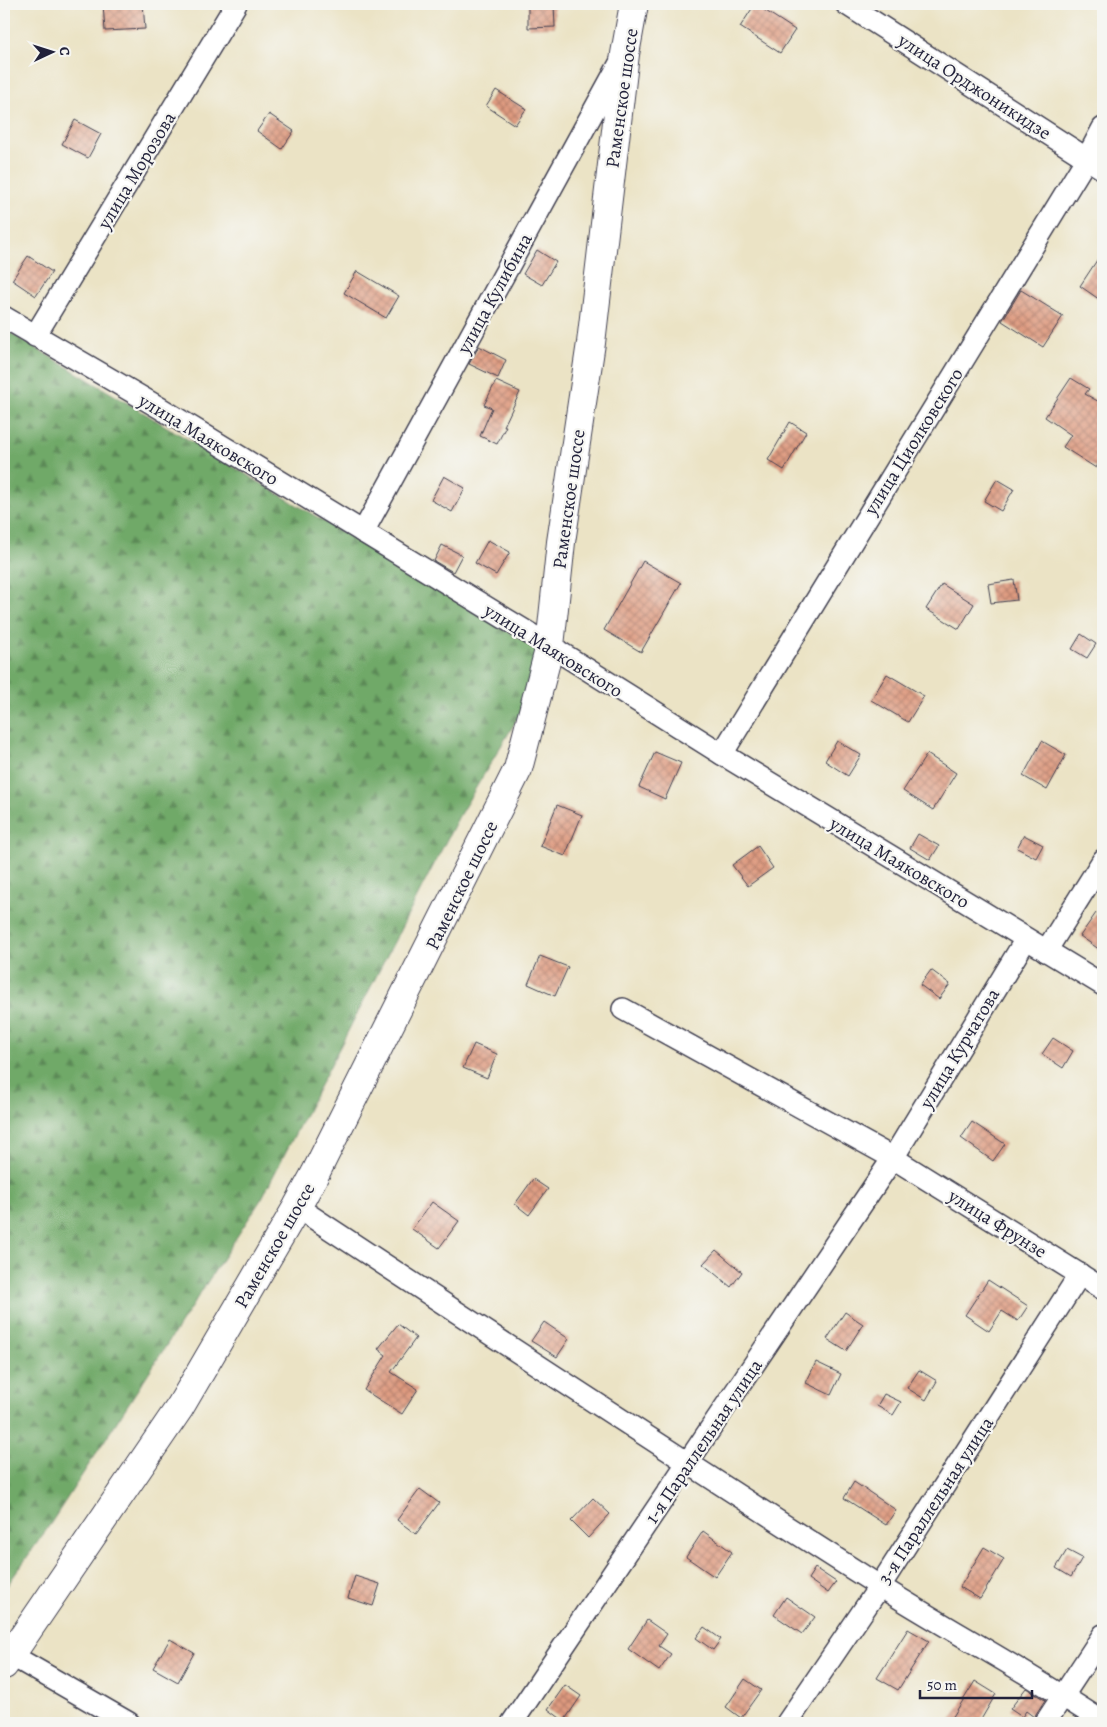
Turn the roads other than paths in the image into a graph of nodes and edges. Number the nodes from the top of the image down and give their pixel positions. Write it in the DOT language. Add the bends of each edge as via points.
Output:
graph roads {
  1 [pos="236,4"];
  2 [pos="634,4"];
  3 [pos="846,4"];
  4 [pos="625,54"];
  5 [pos="1103,128"];
  6 [pos="1095,164"];
  7 [pos="4,317"];
  8 [pos="35,336"];
  9 [pos="363,532"];
  10 [pos="550,646"];
  11 [pos="722,754"];
  12 [pos="1103,860"];
  13 [pos="1026,939"];
  14 [pos="1046,950"];
  15 [pos="1103,986"];
  16 [pos="622,1010"];
  17 [pos="893,1158"];
  18 [pos="297,1207"];
  19 [pos="1080,1274"];
  20 [pos="1103,1289"];
  21 [pos="688,1464"];
  22 [pos="880,1586"];
  23 [pos="1103,1635"];
  24 [pos="7,1660"];
  25 [pos="1063,1695"];
  26 [pos="1103,1722"];
  27 [pos="129,1723"];
  28 [pos="512,1723"];
  29 [pos="787,1723"];
  30 [pos="1045,1723"];
  1 -- 8 [label="street, улица Морозова"];
  2 -- 4 [label="main road, Раменское шоссе"];
  3 -- 6 [label="street, улица Орджоникидзе"];
  4 -- 9 [label="street, улица Кулибина"];
  4 -- 10 [label="main road, Раменское шоссе"];
  5 -- 6 [label="street, улица Циолковского"];
  6 -- 11 [label="street, улица Циолковского"];
  7 -- 8 [label="street, улица Маяковского"];
  8 -- 9 [label="street, улица Маяковского"];
  9 -- 10 [label="street, улица Маяковского"];
  10 -- 11 [label="street, улица Маяковского"];
  10 -- 18 [label="main road, Раменское шоссе" via="518,769"];
  11 -- 13 [label="street, улица Маяковского"];
  12 -- 14 [label="street"];
  13 -- 14 [label="street, улица Маяковского"];
  13 -- 17 [label="street, улица Курчатова"];
  14 -- 15 [label="street, улица Маяковского"];
  16 -- 17 [label="street, улица Фрунзе"];
  17 -- 19 [label="street, улица Фрунзе"];
  17 -- 21 [label="street, 1-я Параллельная улица"];
  18 -- 21 [label="street"];
  18 -- 24 [label="main road, Раменское шоссе" via="180,1407"];
  19 -- 20 [label="street, улица Фрунзе"];
  19 -- 22 [label="street, 3-я Параллельная улица"];
  21 -- 22 [label="street"];
  21 -- 28 [label="street, 1-я Параллельная улица"];
  22 -- 25 [label="street"];
  22 -- 29 [label="street, 3-я Параллельная улица"];
  23 -- 25 [label="street"];
  24 -- 27 [label="street"];
  25 -- 26 [label="street"];
  25 -- 30 [label="street"];
}
